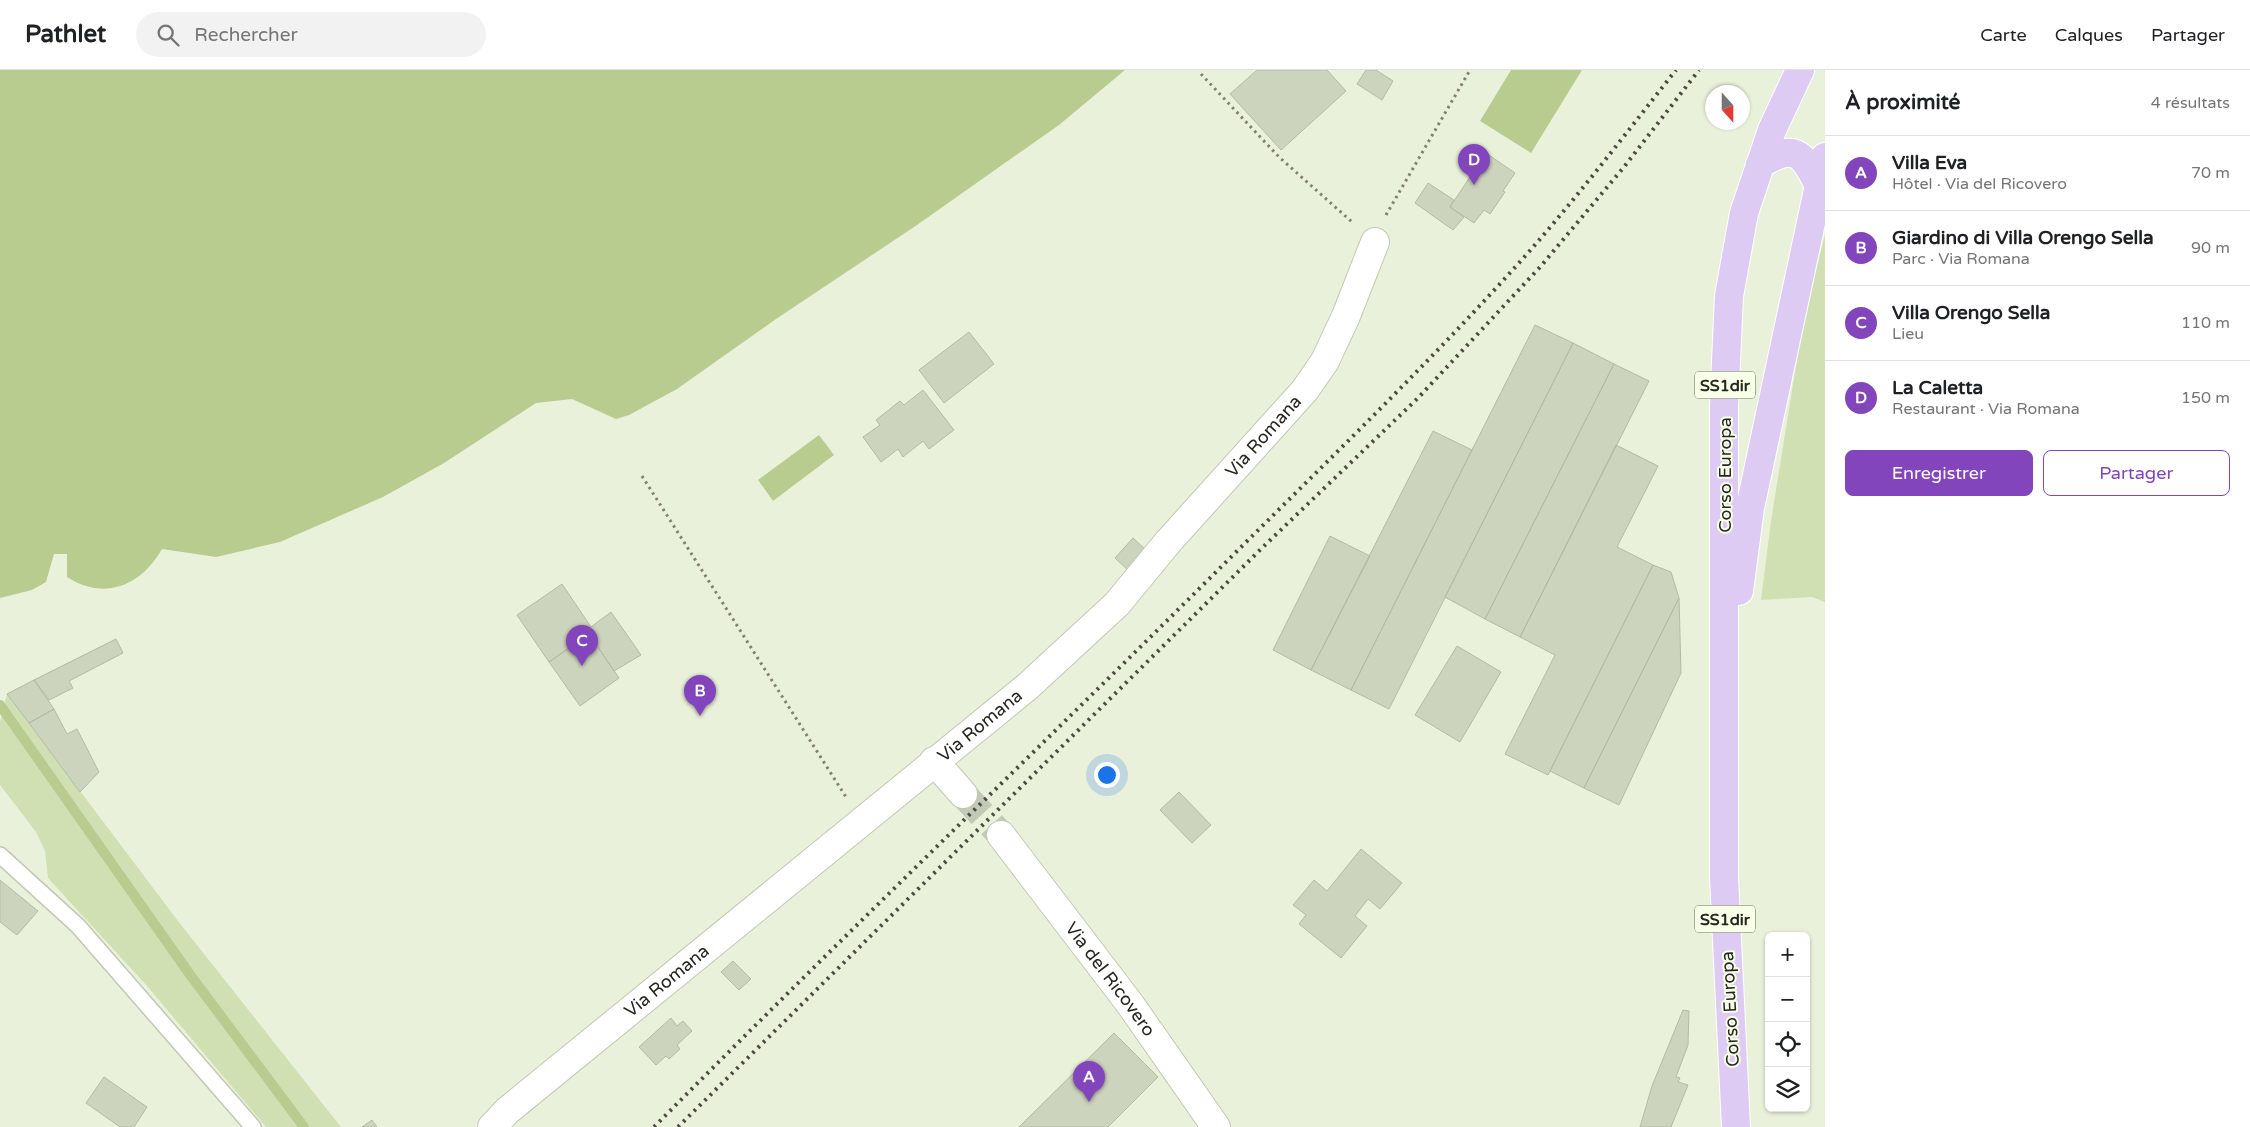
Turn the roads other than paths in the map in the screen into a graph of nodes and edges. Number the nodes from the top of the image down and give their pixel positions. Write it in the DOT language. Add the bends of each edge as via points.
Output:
graph roads {
  1 [pos="1800,70"];
  2 [pos="1825,158"];
  3 [pos="1760,164"];
  4 [pos="1818,184"];
  5 [pos="1374,242"];
  6 [pos="1724,712"];
  7 [pos="934,761"];
  8 [pos="963,794"];
  9 [pos="1001,835"];
  10 [pos="0,855"];
  11 [pos="253,1127"];
  12 [pos="492,1127"];
  13 [pos="1216,1127"];
  14 [pos="1736,1127"];
  1 -- 3 [label="main road, Corso Europa / SS1dir"];
  2 -- 4 [label="main road, Corso Europa / SS1dir"];
  3 -- 4 [label="main road" via="1780,154 1796,154 1805,159"];
  3 -- 6 [label="main road, Corso Europa / SS1dir" via="1744,213 1729,296 1724,406"];
  4 -- 6 [label="main road, Corso Europa / SS1dir" via="1750,508"];
  5 -- 7 [label="street, Via Romana" via="1346,316 1329,352 1305,390 1116,604 1028,687"];
  6 -- 14 [label="main road, Corso Europa / SS1dir" via="1724,878"];
  7 -- 8 [label="street"];
  7 -- 12 [label="street, Via Romana" via="507,1111"];
  9 -- 13 [label="street, Via del Ricovero" via="1130,1004"];
  10 -- 11 [label="lane" via="78,926"];
}
